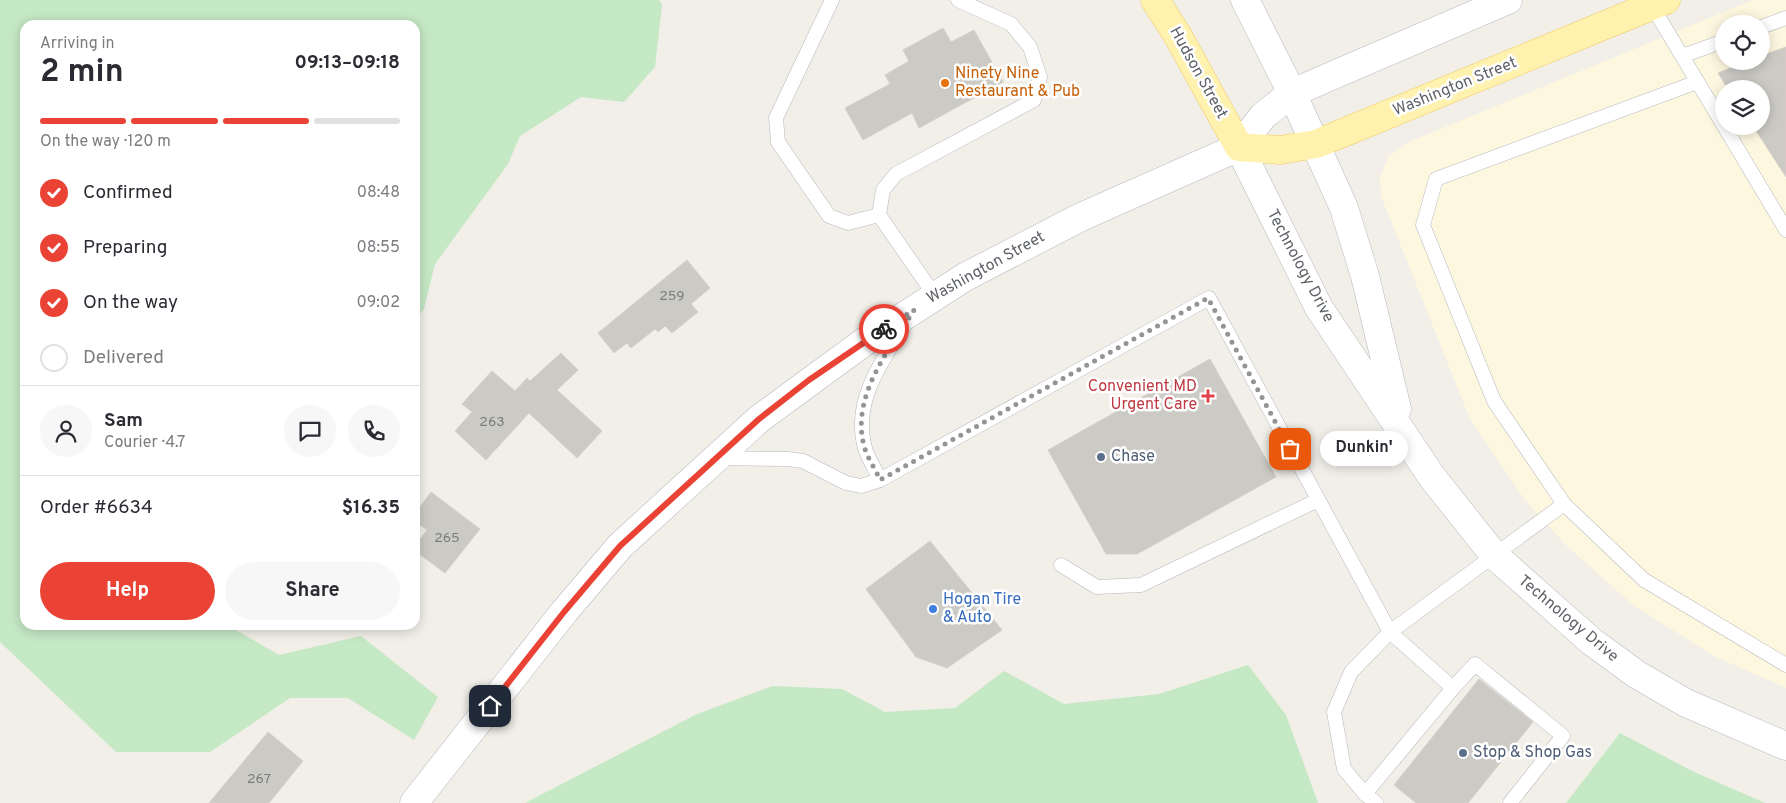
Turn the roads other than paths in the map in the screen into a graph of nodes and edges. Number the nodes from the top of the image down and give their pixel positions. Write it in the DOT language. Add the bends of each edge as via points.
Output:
graph roads {
  1 [pos="832,0"];
  2 [pos="958,0"];
  3 [pos="1155,0"];
  4 [pos="1244,0"];
  5 [pos="1508,0"];
  6 [pos="1659,3"];
  7 [pos="1786,18"];
  8 [pos="1770,24"];
  9 [pos="1715,44"];
  10 [pos="1682,56"];
  11 [pos="1697,82"];
  12 [pos="1292,93"];
  13 [pos="1715,111"];
  14 [pos="1729,135"];
  15 [pos="1316,144"];
  16 [pos="1239,147"];
  17 [pos="879,215"];
  18 [pos="1786,230"];
  19 [pos="925,303"];
  20 [pos="1402,430"];
  21 [pos="715,458"];
  22 [pos="880,480"];
  23 [pos="1318,500"];
  24 [pos="1564,504"];
  25 [pos="1494,555"];
  26 [pos="1060,565"];
  27 [pos="1390,632"];
  28 [pos="1786,664"];
  29 [pos="1453,688"];
  30 [pos="1786,746"];
  31 [pos="1370,798"];
  32 [pos="414,803"];
  33 [pos="1510,803"];
  1 -- 17 [label="lane" via="776,118 778,142 830,216 848,223"];
  2 -- 17 [label="lane" via="1011,24 1030,47 1040,77 1034,100 896,174 883,190"];
  3 -- 16 [label="main road, Hudson Street"];
  4 -- 12 [label="main road"];
  5 -- 12 [label="main road, Washington Street"];
  6 -- 10 [label="lane"];
  6 -- 15 [label="main road, Washington Street"];
  7 -- 8 [label="lane"];
  9 -- 10 [label="lane"];
  10 -- 11 [label="lane"];
  11 -- 13 [label="lane"];
  11 -- 24 [label="lane" via="1436,179 1423,225 1494,401"];
  12 -- 15 [label="main road, Technology Drive"];
  12 -- 16 [label="main road, Washington Street" via="1262,116"];
  14 -- 18 [label="lane"];
  15 -- 16 [label="main road, Washington Street" via="1280,150"];
  15 -- 20 [label="main road, Technology Drive" via="1344,208 1365,276"];
  16 -- 19 [label="main road, Washington Street" via="1081,216 965,277"];
  16 -- 20 [label="main road, Technology Drive" via="1319,308"];
  17 -- 19 [label="lane"];
  19 -- 21 [label="main road, Washington Street" via="809,380"];
  19 -- 22 [label="lane" via="875,372 863,406 865,449"];
  20 -- 25 [label="main road, Technology Drive" via="1432,477"];
  21 -- 22 [label="lane" via="788,459 803,461 846,483 861,486"];
  21 -- 32 [label="main road, Washington Street" via="620,546"];
  22 -- 23 [label="lane" via="1208,298"];
  23 -- 26 [label="lane" via="1141,585 1098,587"];
  23 -- 27 [label="lane"];
  24 -- 25 [label="lane"];
  24 -- 28 [label="lane" via="1644,580"];
  25 -- 27 [label="lane"];
  25 -- 30 [label="main road, Technology Drive" via="1590,641 1636,674 1686,703"];
  27 -- 29 [label="lane"];
  27 -- 31 [label="lane" via="1351,672 1334,712 1344,769"];
  29 -- 31 [label="lane"];
  29 -- 33 [label="lane" via="1475,664 1563,736"];
}
